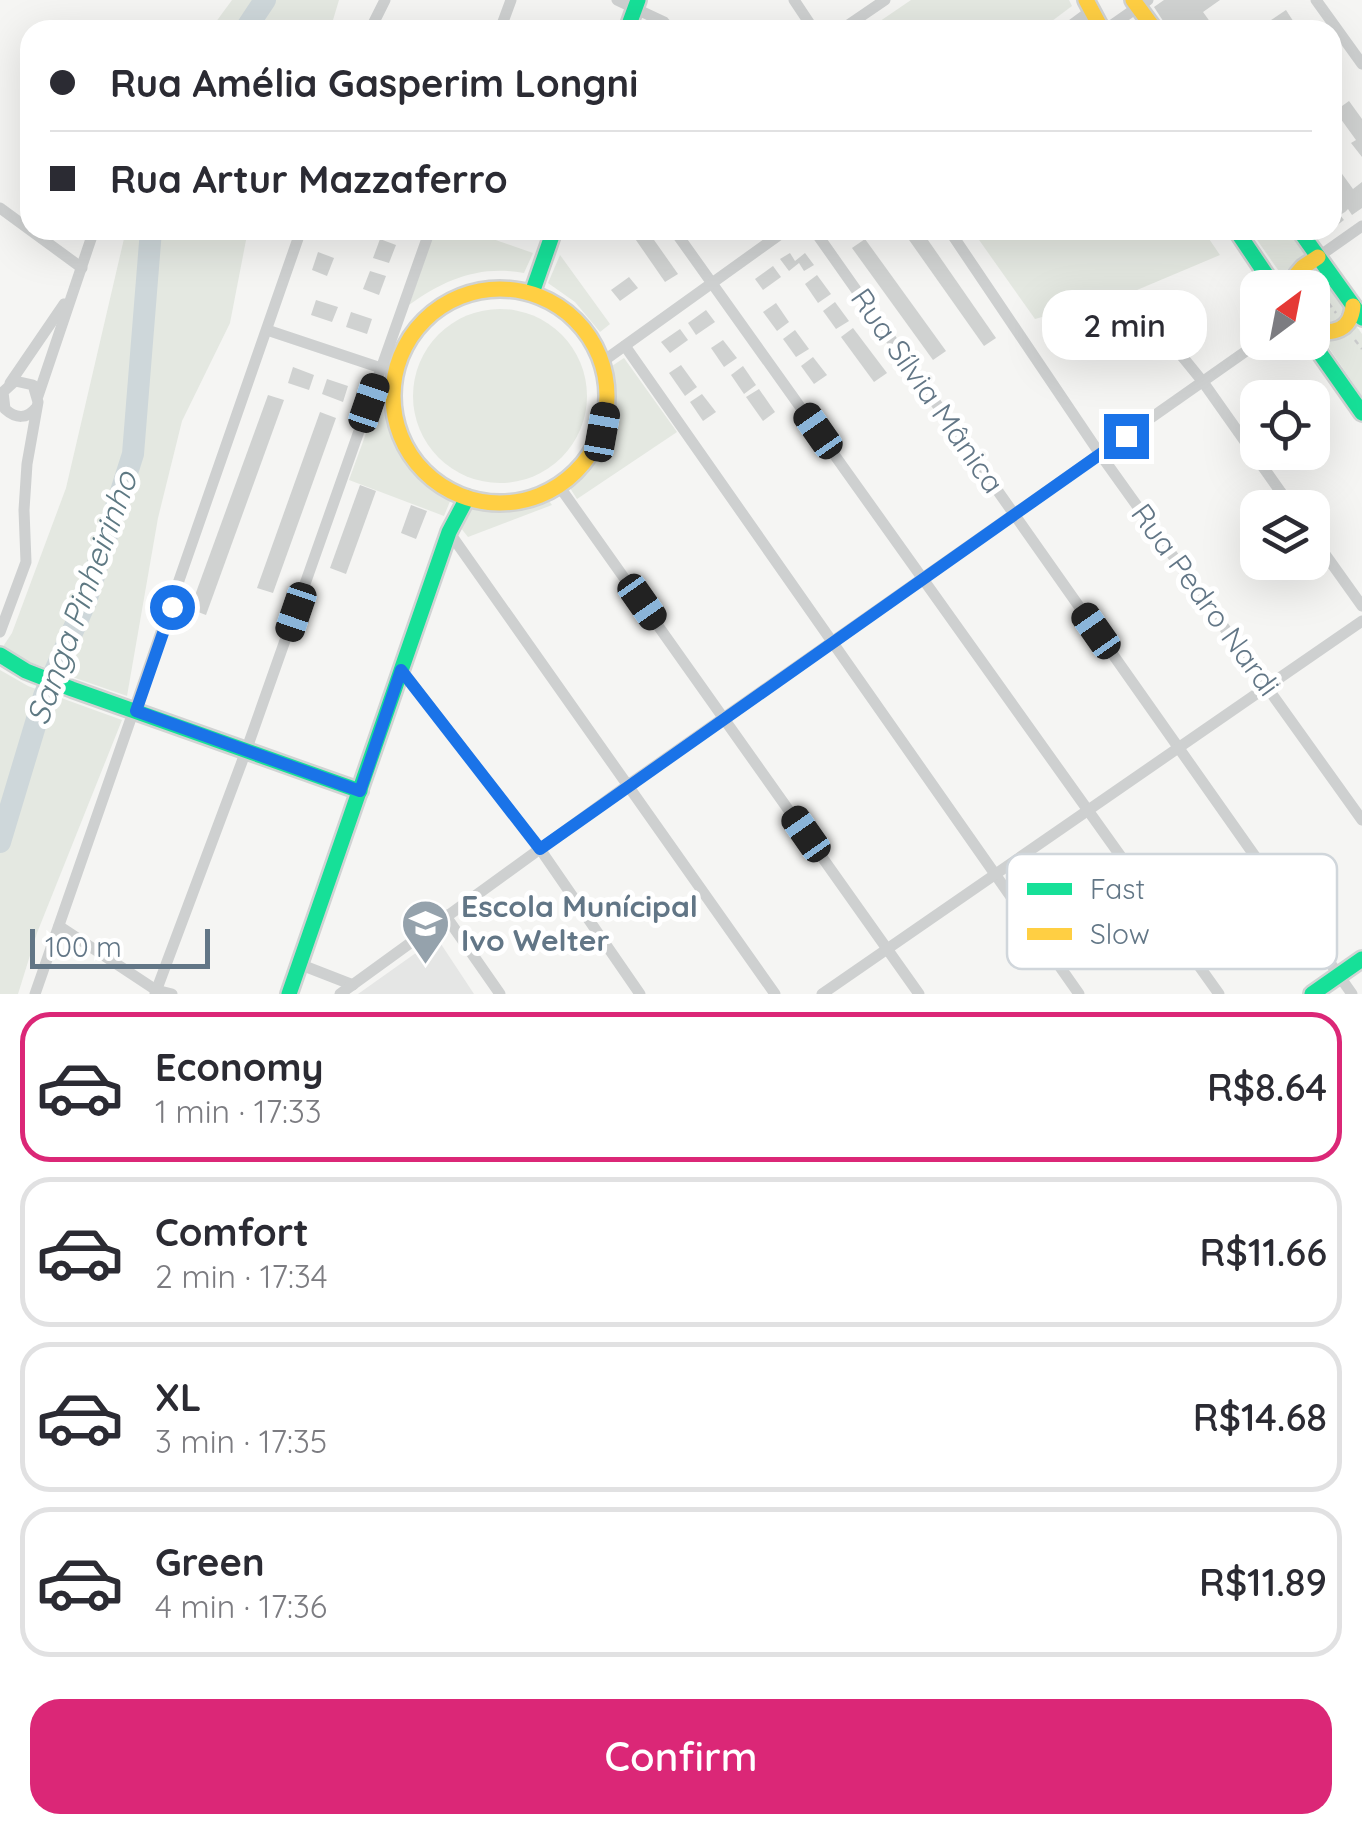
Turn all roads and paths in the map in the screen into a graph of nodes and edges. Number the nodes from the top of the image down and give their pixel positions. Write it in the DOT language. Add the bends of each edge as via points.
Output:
graph roads {
  1 [pos="618,0"];
  2 [pos="884,0"];
  3 [pos="1140,2"];
  4 [pos="637,4"];
  5 [pos="658,20"];
  6 [pos="855,20"];
  7 [pos="1117,20"];
  8 [pos="1342,36"];
  9 [pos="1362,64"];
  10 [pos="1362,226"];
  11 [pos="44,240"];
  12 [pos="91,240"];
  13 [pos="298,240"];
  14 [pos="427,240"];
  15 [pos="551,240"];
  16 [pos="681,240"];
  17 [pos="772,240"];
  18 [pos="821,240"];
  19 [pos="956,240"];
  20 [pos="1243,240"];
  21 [pos="1306,240"];
  22 [pos="1318,257"];
  23 [pos="82,268"];
  24 [pos="1303,268"];
  25 [pos="1262,270"];
  26 [pos="712,283"];
  27 [pos="72,292"];
  28 [pos="532,294"];
  29 [pos="1142,307"];
  30 [pos="1358,312"];
  31 [pos="1346,327"];
  32 [pos="267,330"];
  33 [pos="1330,333"];
  34 [pos="625,346"];
  35 [pos="1362,349"];
  36 [pos="1240,356"];
  37 [pos="1325,360"];
  38 [pos="602,362"];
  39 [pos="388,369"];
  40 [pos="1203,382"];
  41 [pos="10,384"];
  42 [pos="1,399"];
  43 [pos="37,402"];
  44 [pos="1362,413"];
  45 [pos="10,416"];
  46 [pos="1100,454"];
  47 [pos="27,464"];
  48 [pos="559,486"];
  49 [pos="1279,490"];
  50 [pos="467,498"];
  51 [pos="1014,515"];
  52 [pos="449,532"];
  53 [pos="1330,561"];
  54 [pos="923,579"];
  55 [pos="1362,606"];
  56 [pos="1362,621"];
  57 [pos="0,632"];
  58 [pos="833,642"];
  59 [pos="0,655"];
  60 [pos="401,670"];
  61 [pos="1266,687"];
  62 [pos="136,711"];
  63 [pos="724,719"];
  64 [pos="1179,748"];
  65 [pos="246,751"];
  66 [pos="628,785"];
  67 [pos="360,791"];
  68 [pos="1088,810"];
  69 [pos="1362,820"];
  70 [pos="540,849"];
  71 [pos="1026,854"];
  72 [pos="1119,854"];
  73 [pos="1254,854"];
  74 [pos="1007,867"];
  75 [pos="996,875"];
  76 [pos="1007,891"];
  77 [pos="445,915"];
  78 [pos="60,926"];
  79 [pos="888,950"];
  80 [pos="1362,959"];
  81 [pos="299,964"];
  82 [pos="1062,969"];
  83 [pos="1201,969"];
  84 [pos="1335,969"];
  85 [pos="1339,975"];
  86 [pos="353,985"];
  87 [pos="155,992"];
  88 [pos="35,994"];
  89 [pos="172,994"];
  90 [pos="289,994"];
  91 [pos="340,994"];
  92 [pos="500,994"];
  93 [pos="640,994"];
  94 [pos="775,994"];
  95 [pos="822,994"];
  96 [pos="919,994"];
  97 [pos="1079,994"];
  98 [pos="1219,994"];
  99 [pos="1312,994"];
  100 [pos="1352,994"];
  1 -- 4 [label="street"];
  2 -- 6 [label="street"];
  3 -- 7 [label="street"];
  4 -- 5 [label="street"];
  8 -- 9 [label="street"];
  10 -- 22 [label="street"];
  11 -- 23 [label="street"];
  12 -- 23 [label="street"];
  13 -- 32 [label="street"];
  14 -- 39 [label="street"];
  15 -- 28 [label="street"];
  16 -- 26 [label="street"];
  17 -- 26 [label="street"];
  18 -- 51 [label="street, Rua Sílvia Mânica"];
  19 -- 46 [label="street, Rua Pedro Nardi"];
  20 -- 25 [label="street"];
  21 -- 22 [label="street"];
  22 -- 24 [label="street"];
  22 -- 30 [label="street"];
  23 -- 27 [label="street"];
  24 -- 31 [label="path"];
  26 -- 34 [label="street"];
  26 -- 54 [label="street"];
  27 -- 41 [label="street"];
  27 -- 43 [label="street"];
  28 -- 38 [label="street" via="562,308"];
  28 -- 39 [label="street" via="482,290 458,297 418,326"];
  29 -- 40 [label="street"];
  30 -- 31 [label="street"];
  31 -- 33 [label="street"];
  31 -- 35 [label="path"];
  32 -- 39 [label="street"];
  32 -- 62 [label="street"];
  34 -- 38 [label="street"];
  34 -- 58 [label="street"];
  36 -- 40 [label="street"];
  37 -- 44 [label="street"];
  38 -- 48 [label="street" via="608,397 602,432"];
  39 -- 50 [label="street" via="400,433 415,461"];
  39 -- 65 [label="street"];
  40 -- 46 [label="street"];
  40 -- 49 [label="street"];
  41 -- 42 [label="street"];
  41 -- 43 [label="street" via="28,382"];
  42 -- 45 [label="street"];
  43 -- 45 [label="street"];
  43 -- 47 [label="street"];
  45 -- 47 [label="street"];
  46 -- 51 [label="street"];
  46 -- 61 [label="street, Rua Pedro Nardi"];
  47 -- 57 [label="street" via="26,562"];
  48 -- 50 [label="street" via="530,499"];
  48 -- 63 [label="street"];
  50 -- 52 [label="street"];
  51 -- 54 [label="street"];
  51 -- 64 [label="street, Rua Sílvia Mânica"];
  52 -- 60 [label="street"];
  52 -- 66 [label="street"];
  53 -- 55 [label="street"];
  54 -- 58 [label="street"];
  54 -- 68 [label="street"];
  56 -- 61 [label="street"];
  58 -- 63 [label="street"];
  58 -- 75 [label="street"];
  59 -- 62 [label="street"];
  60 -- 67 [label="street"];
  60 -- 70 [label="street"];
  61 -- 64 [label="street"];
  61 -- 69 [label="street, Rua Pedro Nardi"];
  62 -- 65 [label="street"];
  62 -- 78 [label="street"];
  63 -- 66 [label="street"];
  63 -- 79 [label="street"];
  64 -- 68 [label="street"];
  64 -- 73 [label="street, Rua Sílvia Mânica"];
  65 -- 67 [label="street"];
  65 -- 87 [label="street"];
  66 -- 70 [label="street"];
  66 -- 94 [label="street"];
  67 -- 81 [label="street"];
  68 -- 71 [label="street"];
  68 -- 72 [label="street"];
  70 -- 77 [label="street"];
  70 -- 93 [label="street"];
  74 -- 75 [label="street"];
  75 -- 76 [label="street"];
  75 -- 79 [label="street"];
  77 -- 86 [label="street"];
  77 -- 92 [label="street"];
  78 -- 87 [label="street"];
  78 -- 88 [label="street"];
  79 -- 95 [label="street"];
  79 -- 96 [label="street"];
  80 -- 85 [label="street"];
  81 -- 86 [label="street"];
  81 -- 90 [label="street"];
  82 -- 97 [label="street"];
  83 -- 98 [label="street"];
  84 -- 85 [label="street, Rua Sílvia Mânica"];
  85 -- 99 [label="street"];
  85 -- 100 [label="street, Rua Sílvia Mânica"];
  86 -- 91 [label="street"];
  87 -- 89 [label="street"];
}
